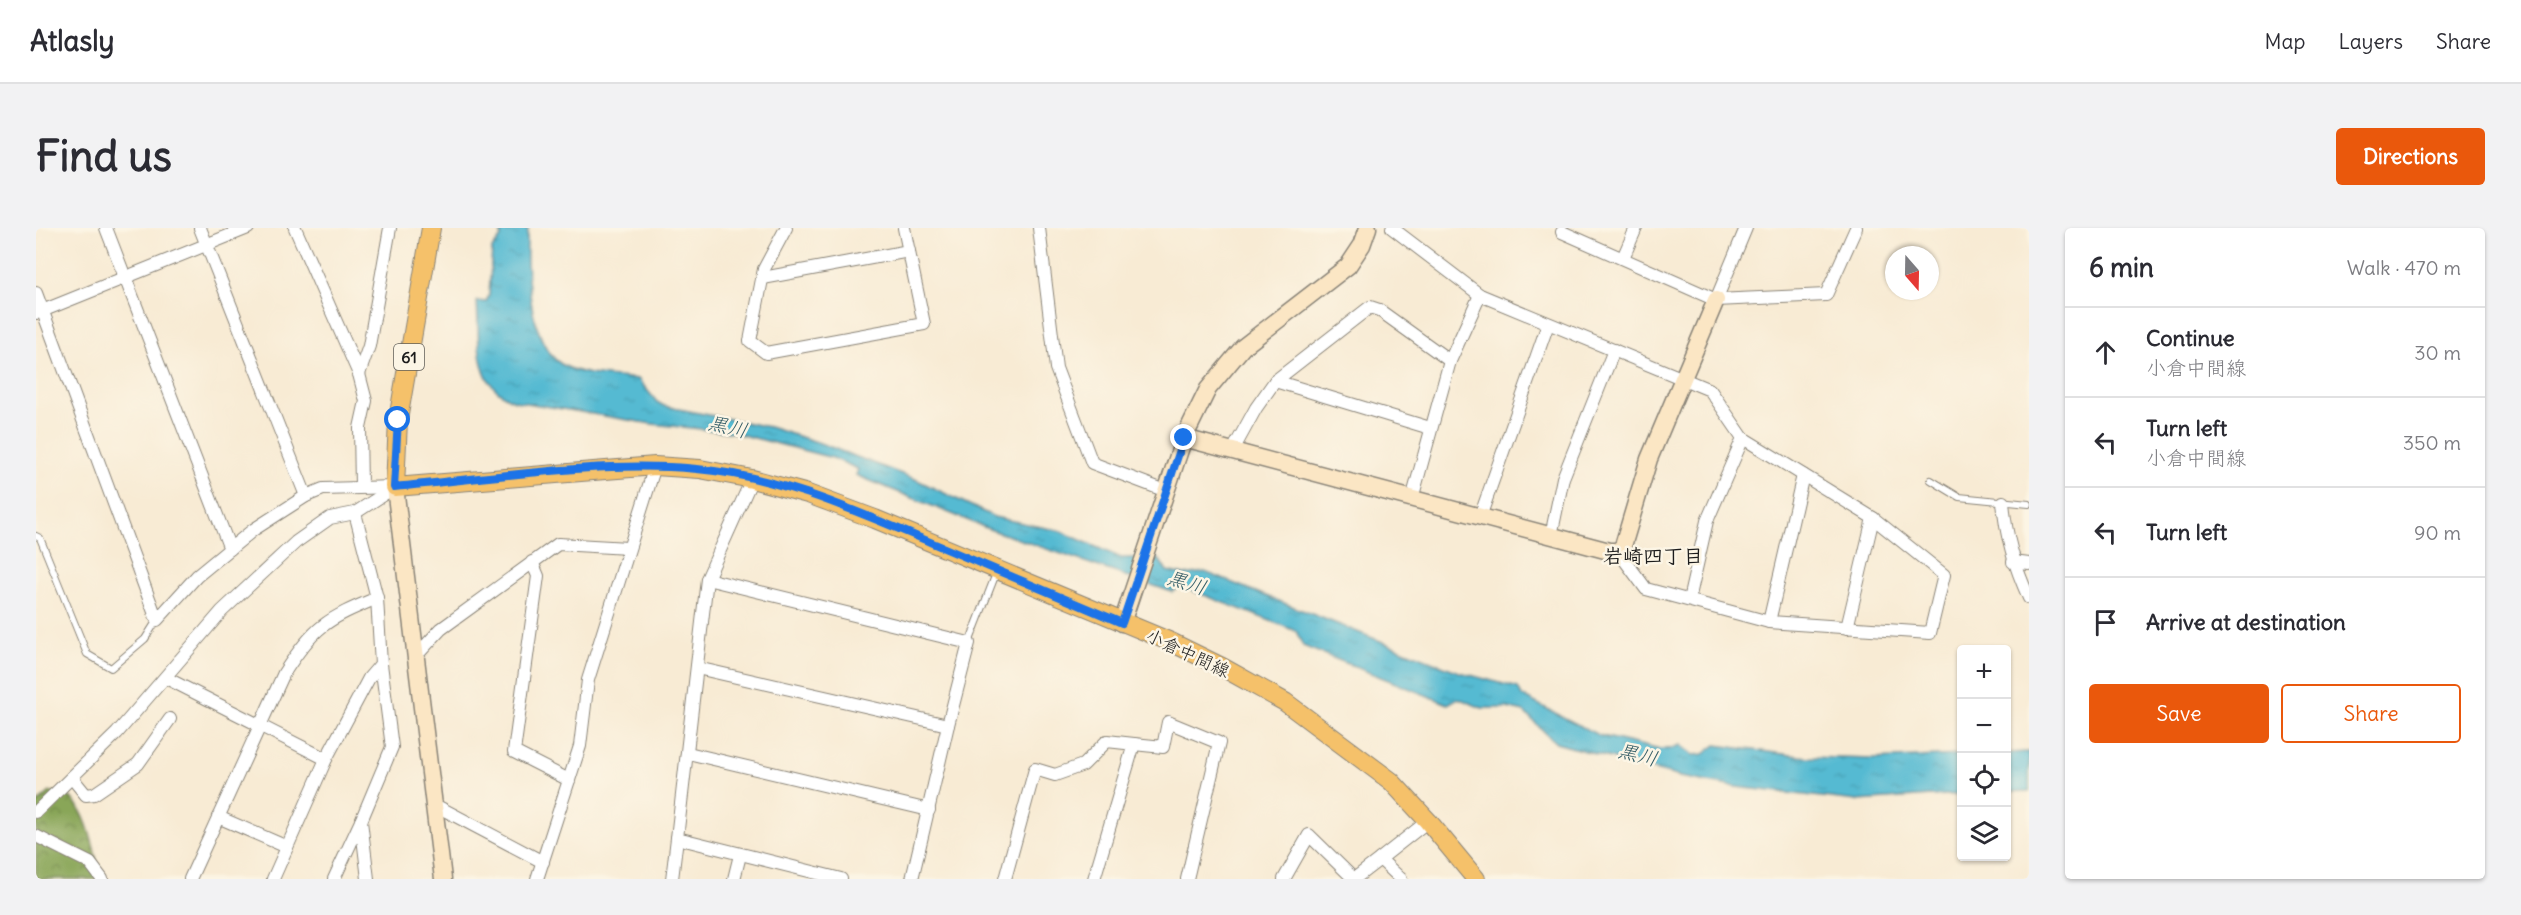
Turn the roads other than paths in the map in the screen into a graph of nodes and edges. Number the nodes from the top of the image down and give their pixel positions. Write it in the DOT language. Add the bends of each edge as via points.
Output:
graph roads {
  1 [pos="106,228"];
  2 [pos="200,228"];
  3 [pos="248,228"];
  4 [pos="295,228"];
  5 [pos="431,228"];
  6 [pos="786,228"];
  7 [pos="904,228"];
  8 [pos="1039,228"];
  9 [pos="1368,228"];
  10 [pos="1636,228"];
  11 [pos="1746,228"];
  12 [pos="1856,228"];
  13 [pos="390,229"];
  14 [pos="1400,230"];
  15 [pos="1562,232"];
  16 [pos="206,245"];
  17 [pos="909,251"];
  18 [pos="1623,258"];
  19 [pos="126,278"];
  20 [pos="763,278"];
  21 [pos="36,293"];
  22 [pos="1479,295"];
  23 [pos="1716,300"];
  24 [pos="39,312"];
  25 [pos="1548,324"];
  26 [pos="1614,350"];
  27 [pos="1450,361"];
  28 [pos="359,374"];
  29 [pos="1684,379"];
  30 [pos="1275,381"];
  31 [pos="1430,428"];
  32 [pos="1184,438"];
  33 [pos="1743,438"];
  34 [pos="1233,450"];
  35 [pos="655,466"];
  36 [pos="1803,475"];
  37 [pos="752,478"];
  38 [pos="1931,480"];
  39 [pos="394,487"];
  40 [pos="361,488"];
  41 [pos="1166,491"];
  42 [pos="306,496"];
  43 [pos="1412,498"];
  44 [pos="2003,502"];
  45 [pos="2029,504"];
  46 [pos="355,513"];
  47 [pos="1480,517"];
  48 [pos="1873,518"];
  49 [pos="36,536"];
  50 [pos="1551,536"];
  51 [pos="628,548"];
  52 [pos="230,549"];
  53 [pos="1618,551"];
  54 [pos="532,562"];
  55 [pos="2013,562"];
  56 [pos="2029,564"];
  57 [pos="997,570"];
  58 [pos="707,579"];
  59 [pos="377,598"];
  60 [pos="2029,598"];
  61 [pos="1689,600"];
  62 [pos="157,620"];
  63 [pos="1769,622"];
  64 [pos="1122,623"];
  65 [pos="1847,628"];
  66 [pos="969,643"];
  67 [pos="416,656"];
  68 [pos="381,664"];
  69 [pos="697,668"];
  70 [pos="166,678"];
  71 [pos="170,719"];
  72 [pos="948,725"];
  73 [pos="259,727"];
  74 [pos="1134,744"];
  75 [pos="688,753"];
  76 [pos="326,759"];
  77 [pos="73,779"];
  78 [pos="569,780"];
  79 [pos="433,804"];
  80 [pos="929,810"];
  81 [pos="36,812"];
  82 [pos="218,817"];
  83 [pos="1428,820"];
  84 [pos="361,821"];
  85 [pos="36,836"];
  86 [pos="677,838"];
  87 [pos="287,847"];
  88 [pos="740,855"];
  89 [pos="1380,859"];
  90 [pos="543,862"];
  91 [pos="821,876"];
  92 [pos="102,879"];
  93 [pos="190,879"];
  94 [pos="273,879"];
  95 [pos="334,879"];
  96 [pos="368,879"];
  97 [pos="443,879"];
  98 [pos="537,879"];
  99 [pos="672,879"];
  100 [pos="734,879"];
  101 [pos="841,879"];
  102 [pos="912,879"];
  103 [pos="1005,879"];
  104 [pos="1094,879"];
  105 [pos="1187,879"];
  106 [pos="1284,879"];
  107 [pos="1354,879"];
  108 [pos="1401,879"];
  109 [pos="1476,879"];
  1 -- 19 [label="street"];
  2 -- 16 [label="street"];
  3 -- 16 [label="street"];
  4 -- 28 [label="street"];
  5 -- 39 [label="main road, 61" via="398,420"];
  6 -- 20 [label="street"];
  7 -- 17 [label="street"];
  8 -- 41 [label="street" via="1056,368 1092,463"];
  9 -- 32 [label="street" via="1348,267 1243,347 1208,389"];
  10 -- 18 [label="street"];
  11 -- 23 [label="street"];
  12 -- 23 [label="street" via="1827,295"];
  13 -- 28 [label="street" via="369,346"];
  14 -- 22 [label="street"];
  15 -- 18 [label="street"];
  16 -- 19 [label="street"];
  16 -- 42 [label="street"];
  17 -- 20 [label="street"];
  17 -- 20 [label="street" via="924,324 766,353 750,341"];
  18 -- 23 [label="street"];
  19 -- 24 [label="street"];
  19 -- 52 [label="street"];
  21 -- 24 [label="street"];
  22 -- 25 [label="street"];
  22 -- 27 [label="street"];
  23 -- 29 [label="street"];
  24 -- 62 [label="street"];
  25 -- 26 [label="street"];
  25 -- 47 [label="street"];
  26 -- 29 [label="street"];
  26 -- 50 [label="street" via="1563,478"];
  27 -- 30 [label="street" via="1370,307"];
  27 -- 31 [label="street"];
  28 -- 40 [label="street" via="366,401 360,428"];
  29 -- 33 [label="street" via="1710,390"];
  29 -- 53 [label="street" via="1649,459 1623,546"];
  30 -- 31 [label="street"];
  30 -- 34 [label="street"];
  31 -- 43 [label="street"];
  32 -- 34 [label="street"];
  32 -- 41 [label="street"];
  33 -- 36 [label="street"];
  33 -- 61 [label="street" via="1707,521"];
  34 -- 43 [label="street"];
  35 -- 37 [label="main road, 小倉中間線"];
  35 -- 39 [label="main road, 小倉中間線"];
  35 -- 51 [label="street"];
  36 -- 48 [label="street"];
  36 -- 63 [label="street"];
  37 -- 57 [label="main road, 小倉中間線" via="875,519"];
  37 -- 58 [label="street"];
  38 -- 44 [label="lane" via="1959,497"];
  39 -- 40 [label="street"];
  39 -- 46 [label="street"];
  39 -- 67 [label="street"];
  40 -- 42 [label="street" via="323,489"];
  41 -- 64 [label="street"];
  42 -- 52 [label="street"];
  43 -- 47 [label="street"];
  44 -- 45 [label="lane"];
  44 -- 55 [label="street"];
  46 -- 59 [label="street"];
  46 -- 70 [label="street" via="330,518 296,543 222,611"];
  47 -- 50 [label="street"];
  48 -- 65 [label="street"];
  48 -- 65 [label="street" via="1944,575 1930,633"];
  49 -- 62 [label="lane" via="87,654 111,668 145,639"];
  50 -- 53 [label="street"];
  51 -- 54 [label="street" via="558,544"];
  51 -- 78 [label="street" via="588,680 580,746"];
  52 -- 62 [label="street" via="197,576"];
  53 -- 61 [label="street" via="1646,589"];
  54 -- 67 [label="street" via="441,629"];
  54 -- 78 [label="street" via="538,576 514,752"];
  55 -- 56 [label="street"];
  55 -- 60 [label="street"];
  57 -- 64 [label="main road, 小倉中間線"];
  57 -- 66 [label="lane"];
  58 -- 66 [label="street"];
  58 -- 69 [label="street"];
  59 -- 68 [label="street"];
  59 -- 73 [label="street" via="331,617 303,643"];
  61 -- 63 [label="street"];
  63 -- 65 [label="street"];
  64 -- 83 [label="main road, 小倉中間線" via="1222,667 1285,702 1391,781"];
  66 -- 72 [label="street"];
  67 -- 79 [label="street"];
  68 -- 76 [label="street" via="369,678"];
  68 -- 84 [label="street" via="392,747"];
  69 -- 72 [label="street"];
  69 -- 75 [label="street"];
  70 -- 73 [label="street"];
  70 -- 77 [label="street"];
  71 -- 77 [label="street" via="138,764 94,794 86,795"];
  72 -- 80 [label="street"];
  73 -- 76 [label="street"];
  73 -- 82 [label="street"];
  74 -- 103 [label="street" via="1107,741 1083,765 1055,775 1035,769"];
  74 -- 104 [label="street"];
  74 -- 105 [label="street" via="1163,747 1168,722 1219,743"];
  75 -- 80 [label="street"];
  75 -- 86 [label="street"];
  76 -- 87 [label="street"];
  77 -- 81 [label="street"];
  78 -- 90 [label="street"];
  79 -- 90 [label="street"];
  79 -- 97 [label="street"];
  80 -- 102 [label="street"];
  82 -- 87 [label="street"];
  82 -- 93 [label="street"];
  83 -- 89 [label="street"];
  83 -- 109 [label="main road, 小倉中間線"];
  84 -- 95 [label="street"];
  84 -- 96 [label="street"];
  85 -- 92 [label="street" via="90,863"];
  86 -- 88 [label="street"];
  86 -- 99 [label="street"];
  87 -- 94 [label="street"];
  88 -- 91 [label="street"];
  88 -- 100 [label="street"];
  89 -- 107 [label="street"];
  89 -- 108 [label="street"];
  90 -- 98 [label="street"];
  91 -- 101 [label="street"];
  106 -- 107 [label="street" via="1309,835"];
}
